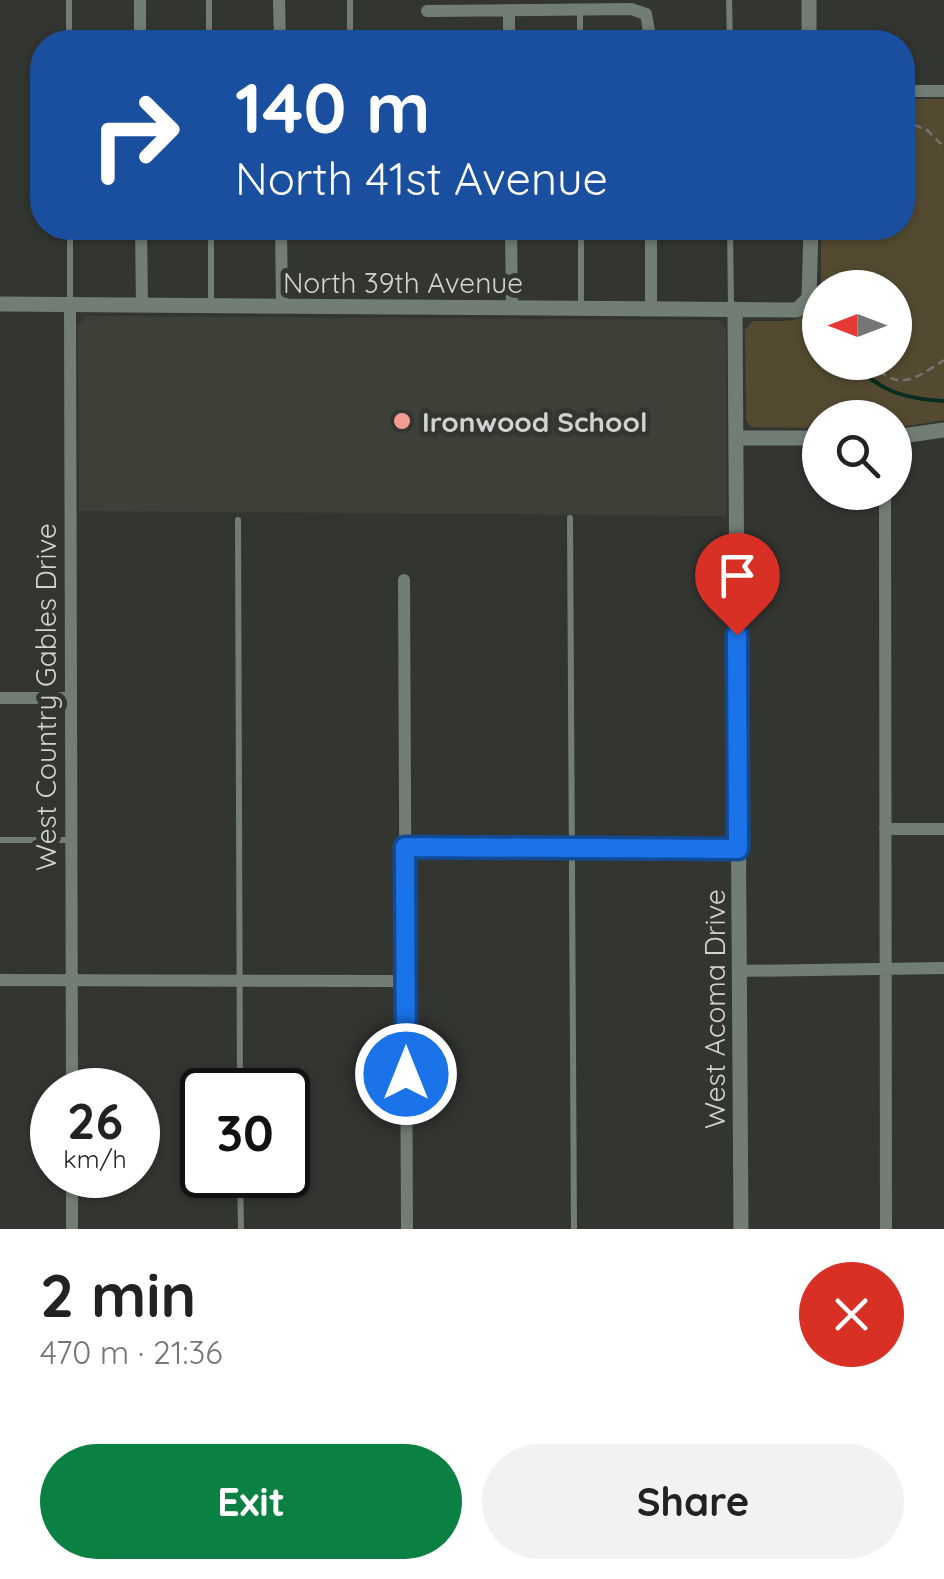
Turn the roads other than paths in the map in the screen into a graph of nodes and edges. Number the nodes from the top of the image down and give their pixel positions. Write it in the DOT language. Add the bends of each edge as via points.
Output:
graph roads {
  1 [pos="69,0"];
  2 [pos="140,0"];
  3 [pos="209,0"];
  4 [pos="280,0"];
  5 [pos="350,0"];
  6 [pos="729,0"];
  7 [pos="809,0"];
  8 [pos="509,10"];
  9 [pos="580,10"];
  10 [pos="426,11"];
  11 [pos="69,30"];
  12 [pos="140,30"];
  13 [pos="209,30"];
  14 [pos="280,30"];
  15 [pos="350,30"];
  16 [pos="510,30"];
  17 [pos="580,30"];
  18 [pos="649,30"];
  19 [pos="730,30"];
  20 [pos="809,30"];
  21 [pos="915,91"];
  22 [pos="944,91"];
  23 [pos="70,240"];
  24 [pos="141,240"];
  25 [pos="211,240"];
  26 [pos="281,240"];
  27 [pos="511,240"];
  28 [pos="581,240"];
  29 [pos="651,240"];
  30 [pos="730,240"];
  31 [pos="811,240"];
  32 [pos="811,270"];
  33 [pos="0,304"];
  34 [pos="70,305"];
  35 [pos="142,306"];
  36 [pos="282,306"];
  37 [pos="211,307"];
  38 [pos="512,308"];
  39 [pos="581,308"];
  40 [pos="651,309"];
  41 [pos="733,310"];
  42 [pos="802,310"];
  43 [pos="944,430"];
  44 [pos="912,435"];
  45 [pos="736,438"];
  46 [pos="802,438"];
  47 [pos="885,510"];
  48 [pos="570,518"];
  49 [pos="238,520"];
  50 [pos="404,580"];
  51 [pos="0,698"];
  52 [pos="70,698"];
  53 [pos="885,829"];
  54 [pos="944,829"];
  55 [pos="0,840"];
  56 [pos="70,840"];
  57 [pos="405,847"];
  58 [pos="572,849"];
  59 [pos="738,849"];
  60 [pos="944,968"];
  61 [pos="885,969"];
  62 [pos="738,971"];
  63 [pos="0,980"];
  64 [pos="71,980"];
  65 [pos="239,980"];
  66 [pos="406,981"];
  67 [pos="72,1068"];
  68 [pos="240,1068"];
  69 [pos="72,1198"];
  70 [pos="240,1198"];
  71 [pos="72,1229"];
  72 [pos="241,1229"];
  73 [pos="407,1229"];
  74 [pos="574,1229"];
  75 [pos="740,1229"];
  76 [pos="886,1229"];
  1 -- 11 [label="lane"];
  2 -- 12 [label="street"];
  3 -- 13 [label="lane"];
  4 -- 14 [label="street"];
  5 -- 15 [label="lane"];
  6 -- 19 [label="lane"];
  7 -- 20 [label="street"];
  8 -- 9 [label="street"];
  8 -- 10 [label="street"];
  8 -- 16 [label="street"];
  9 -- 17 [label="lane"];
  9 -- 18 [label="street" via="631,9 646,14"];
  21 -- 22 [label="street"];
  23 -- 34 [label="lane"];
  24 -- 35 [label="street"];
  25 -- 37 [label="lane"];
  26 -- 36 [label="street"];
  27 -- 38 [label="street"];
  28 -- 39 [label="lane"];
  29 -- 40 [label="street"];
  30 -- 41 [label="lane"];
  31 -- 32 [label="street"];
  33 -- 34 [label="street, North 39th Avenue"];
  34 -- 35 [label="street, North 39th Avenue"];
  34 -- 52 [label="street, West Country Gables Drive"];
  35 -- 37 [label="street, North 39th Avenue"];
  36 -- 37 [label="street, North 39th Avenue"];
  36 -- 38 [label="street, North 39th Avenue"];
  38 -- 39 [label="street, North 39th Avenue"];
  39 -- 40 [label="street, North 39th Avenue"];
  40 -- 41 [label="street, North 39th Avenue"];
  41 -- 42 [label="street, North 39th Avenue"];
  41 -- 45 [label="street, West Acoma Drive"];
  43 -- 44 [label="street"];
  45 -- 46 [label="street"];
  45 -- 59 [label="street, West Acoma Drive"];
  47 -- 53 [label="street"];
  48 -- 58 [label="lane"];
  49 -- 65 [label="lane"];
  50 -- 57 [label="street"];
  51 -- 52 [label="street"];
  52 -- 56 [label="street, West Country Gables Drive"];
  53 -- 54 [label="street"];
  53 -- 61 [label="street"];
  55 -- 56 [label="lane"];
  56 -- 64 [label="street, West Country Gables Drive"];
  57 -- 58 [label="street"];
  57 -- 66 [label="street"];
  58 -- 59 [label="street"];
  58 -- 74 [label="lane"];
  59 -- 62 [label="street, West Acoma Drive"];
  60 -- 61 [label="street"];
  61 -- 62 [label="street"];
  61 -- 76 [label="street"];
  62 -- 75 [label="street, West Acoma Drive"];
  63 -- 64 [label="street"];
  64 -- 65 [label="street"];
  64 -- 67 [label="street, West Country Gables Drive"];
  65 -- 66 [label="street"];
  65 -- 68 [label="lane"];
  66 -- 73 [label="street"];
  69 -- 71 [label="street"];
  70 -- 72 [label="lane"];
}
